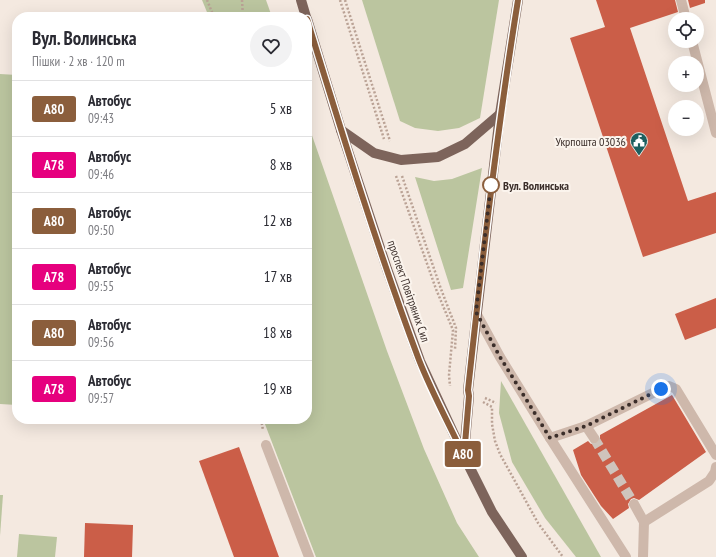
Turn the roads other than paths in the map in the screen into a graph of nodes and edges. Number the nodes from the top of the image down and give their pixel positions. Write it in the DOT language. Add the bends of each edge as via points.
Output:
graph roads {
  1 [pos="301,0"];
  2 [pos="518,0"];
  3 [pos="681,0"];
  4 [pos="305,12"];
  5 [pos="684,12"];
  6 [pos="312,34"];
  7 [pos="694,48"];
  8 [pos="500,114"];
  9 [pos="341,130"];
  10 [pos="716,133"];
  11 [pos="476,312"];
  12 [pos="586,426"];
  13 [pos="550,438"];
  14 [pos="594,438"];
  15 [pos="266,445"];
  16 [pos="716,455"];
  17 [pos="464,456"];
  18 [pos="716,467"];
  19 [pos="634,504"];
  20 [pos="644,522"];
  21 [pos="309,557"];
  22 [pos="522,557"];
  23 [pos="626,557"];
  24 [pos="643,557"];
  1 -- 4 [label="main road, проспект Повітряних Сил"];
  2 -- 8 [label="main road"];
  3 -- 5 [label="lane"];
  6 -- 9 [label="main road, проспект Повітряних Сил"];
  7 -- 10 [label="lane"];
  8 -- 9 [label="main road" via="465,144 438,157 400,160 374,153"];
  8 -- 11 [label="main road"];
  9 -- 17 [label="main road, проспект Повітряних Сил" via="420,361"];
  11 -- 13 [label="lane" via="500,357"];
  11 -- 17 [label="main road"];
  12 -- 13 [label="lane"];
  12 -- 14 [label="lane"];
  12 -- 16 [label="lane" via="669,386 676,389"];
  13 -- 23 [label="lane"];
  15 -- 21 [label="lane"];
  17 -- 22 [label="main road, проспект Повітряних Сил" via="492,512"];
  18 -- 20 [label="lane" via="709,481"];
  19 -- 20 [label="lane"];
  20 -- 24 [label="lane"];
}
